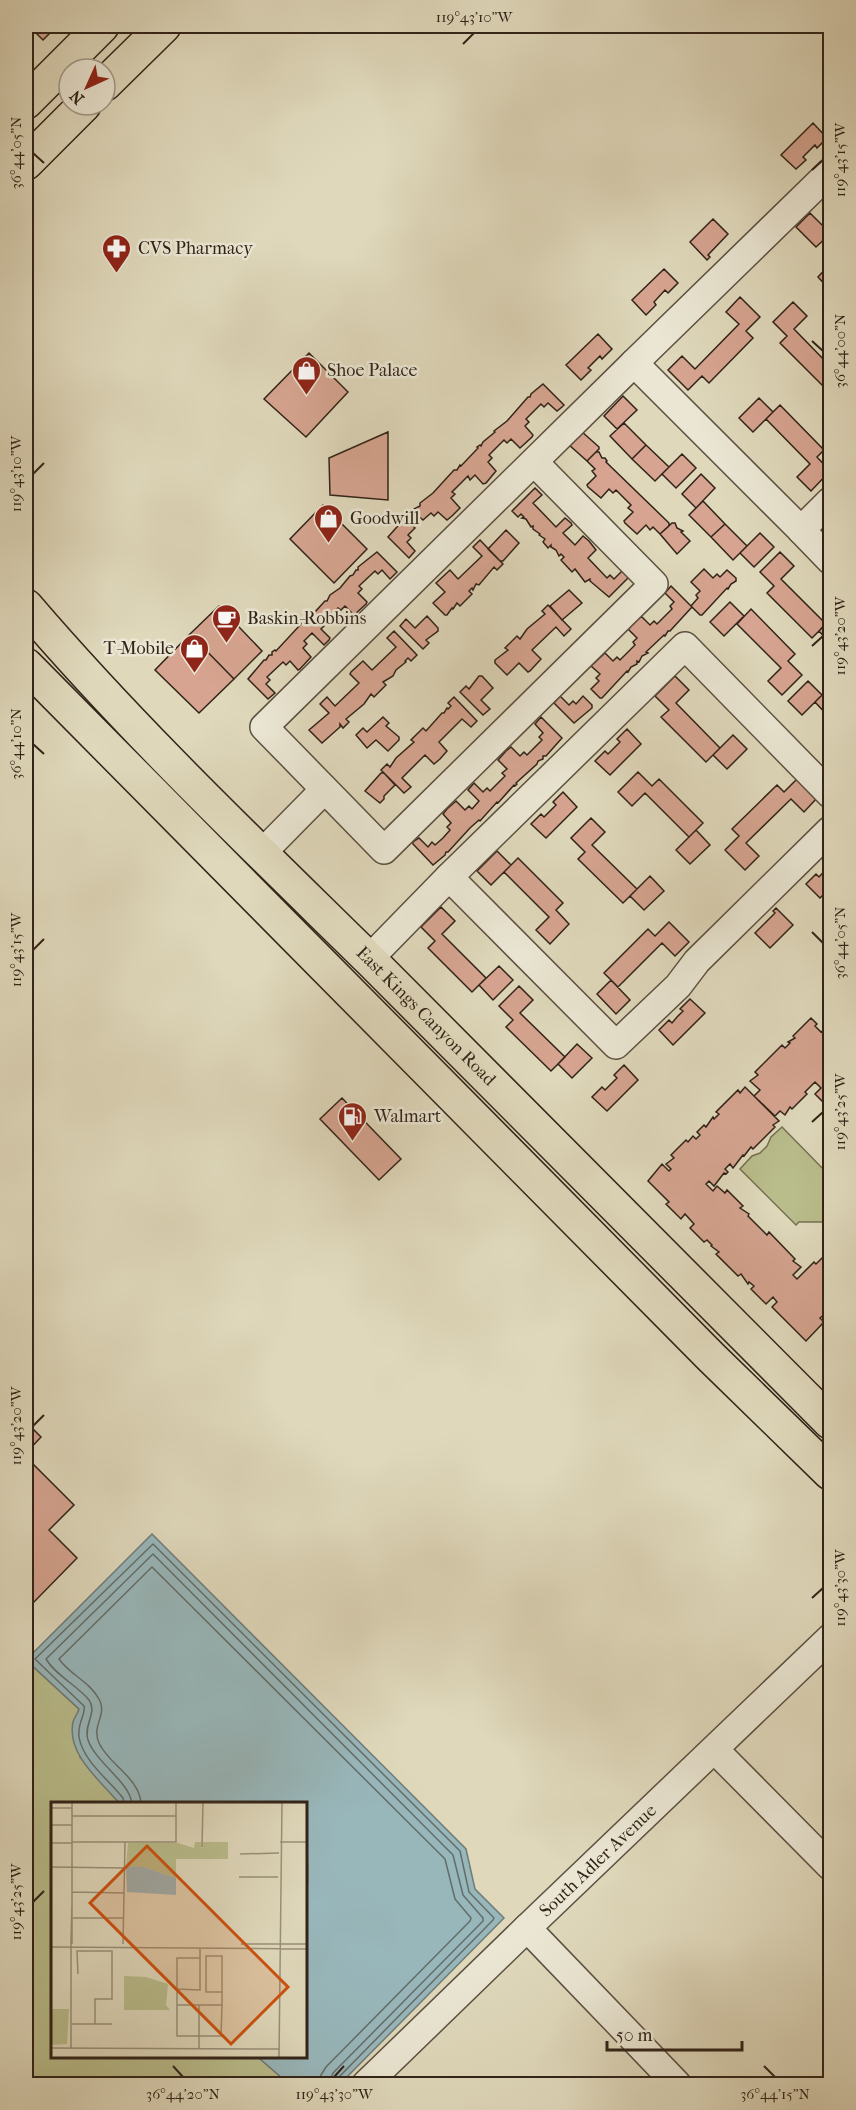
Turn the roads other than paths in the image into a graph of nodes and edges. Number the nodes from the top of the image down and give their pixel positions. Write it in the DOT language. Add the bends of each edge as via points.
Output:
graph roads {
  1 [pos="102,26"];
  2 [pos="135,26"];
  3 [pos="164,26"];
  4 [pos="109,57"];
  5 [pos="117,72"];
  6 [pos="26,102"];
  7 [pos="71,117"];
  8 [pos="26,163"];
  9 [pos="831,172"];
  10 [pos="634,363"];
  11 [pos="534,462"];
  12 [pos="831,501"];
  13 [pos="801,530"];
  14 [pos="831,560"];
  15 [pos="26,606"];
  16 [pos="26,665"];
  17 [pos="324,790"];
  18 [pos="831,794"];
  19 [pos="831,830"];
  20 [pos="261,854"];
  21 [pos="449,877"];
  22 [pos="369,959"];
  23 [pos="831,1422"];
  24 [pos="831,1473"];
  25 [pos="831,1638"];
  26 [pos="715,1750"];
  27 [pos="831,1866"];
  28 [pos="526,1928"];
  29 [pos="366,2085"];
  30 [pos="677,2085"];
  1 -- 6 [label="main road"];
  2 -- 4 [label="main road"];
  3 -- 5 [label="main road"];
  7 -- 8 [label="main road"];
  9 -- 10 [label="street"];
  10 -- 11 [label="street"];
  10 -- 13 [label="street"];
  11 -- 17 [label="street" via="264,727"];
  11 -- 17 [label="street" via="654,584 384,850"];
  12 -- 13 [label="street"];
  13 -- 14 [label="street"];
  15 -- 20 [label="main road, East Kings Canyon Road" via="93,683"];
  16 -- 24 [label="main road, East Kings Canyon Road" via="711,1358"];
  17 -- 20 [label="street"];
  18 -- 21 [label="street" via="685,646"];
  19 -- 21 [label="street" via="616,1045"];
  20 -- 22 [label="main road, East Kings Canyon Road"];
  21 -- 22 [label="street"];
  22 -- 23 [label="main road, East Kings Canyon Road"];
  25 -- 26 [label="street, South Adler Avenue"];
  26 -- 27 [label="street"];
  26 -- 28 [label="street, South Adler Avenue"];
  28 -- 29 [label="street, South Adler Avenue"];
  28 -- 30 [label="street"];
}
